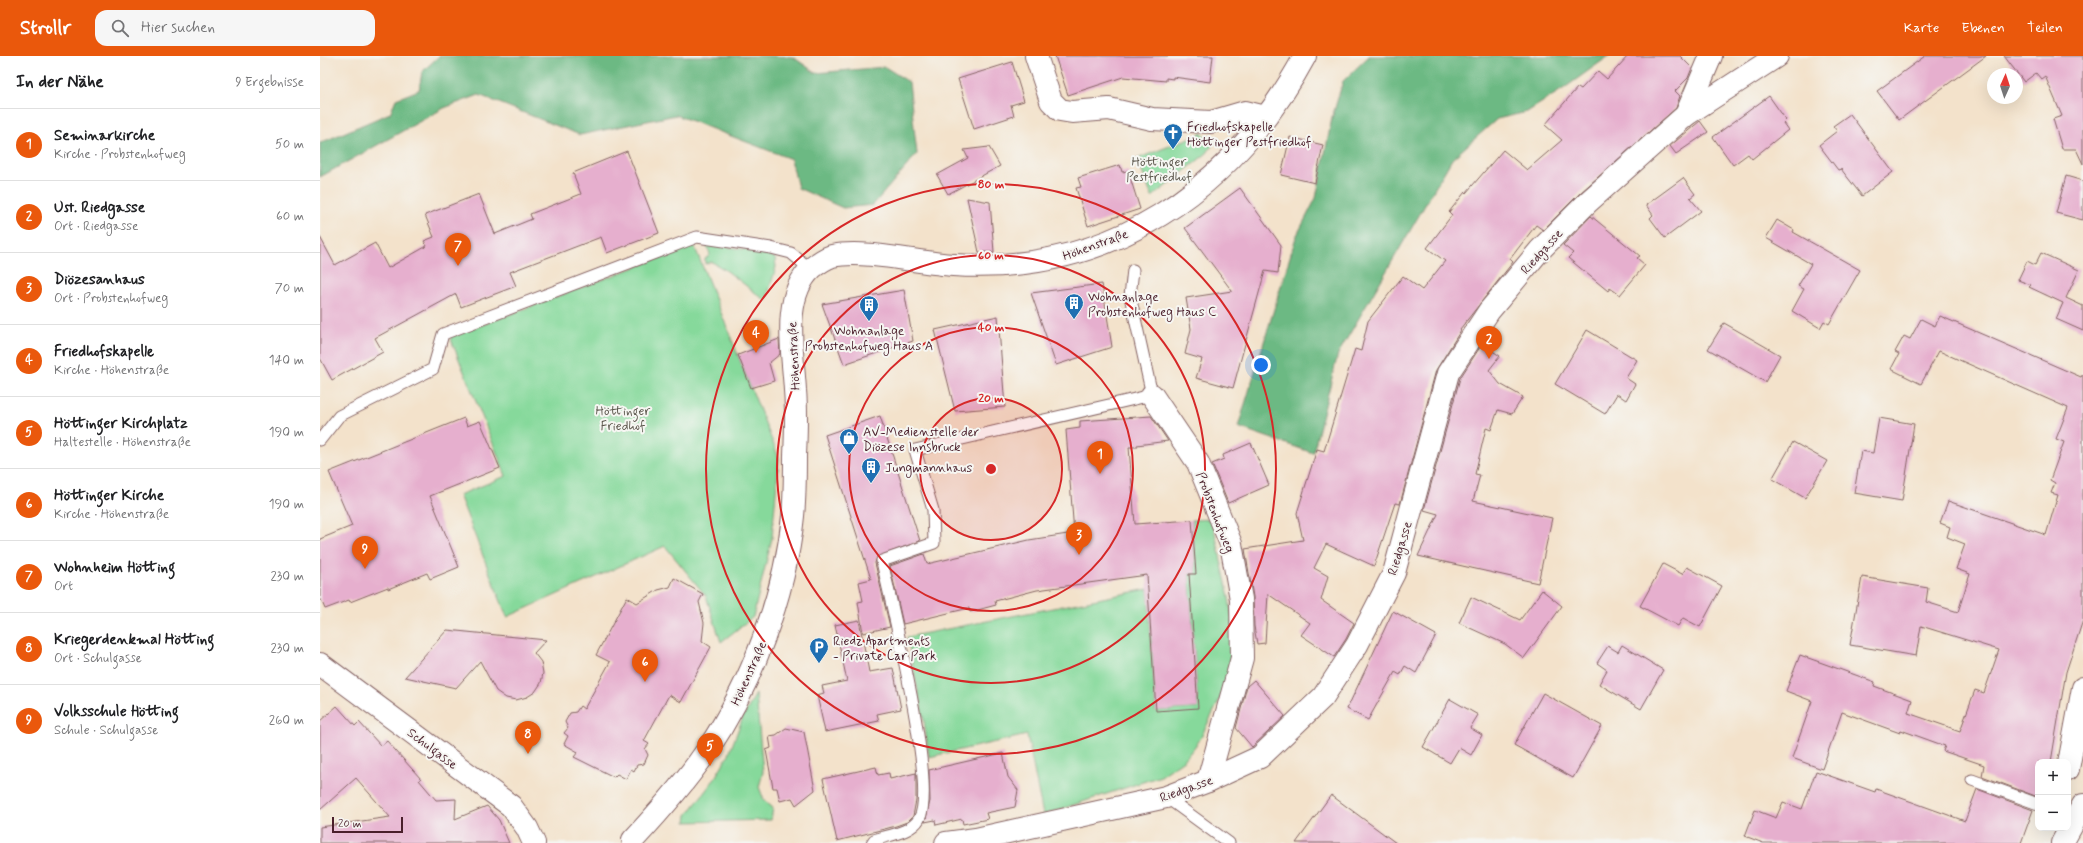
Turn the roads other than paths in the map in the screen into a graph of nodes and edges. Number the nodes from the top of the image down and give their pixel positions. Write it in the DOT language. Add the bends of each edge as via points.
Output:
graph roads {
  1 [pos="1036,56"];
  2 [pos="1305,56"];
  3 [pos="1711,56"];
  4 [pos="1777,56"];
  5 [pos="1686,115"];
  6 [pos="1265,117"];
  7 [pos="810,269"];
  8 [pos="1133,270"];
  9 [pos="1152,395"];
  10 [pos="320,440"];
  11 [pos="320,664"];
  12 [pos="2083,688"];
  13 [pos="2070,759"];
  14 [pos="1972,780"];
  15 [pos="1208,781"];
  16 [pos="1166,797"];
  17 [pos="2035,803"];
  18 [pos="2083,804"];
  19 [pos="2062,837"];
  20 [pos="633,842"];
  21 [pos="534,843"];
  22 [pos="872,843"];
  23 [pos="946,843"];
  24 [pos="1229,843"];
  1 -- 6 [label="street" via="1050,101 1060,110 1072,112 1109,109 1152,119 1211,122 1245,112"];
  2 -- 6 [label="street, Höhenstraße" via="1291,82"];
  3 -- 5 [label="street, Riedgasse"];
  4 -- 5 [label="street, Riedgasse"];
  5 -- 15 [label="street, Riedgasse" via="1588,202 1540,250 1489,311 1448,373 1394,573 1356,645 1323,697 1260,757"];
  6 -- 7 [label="street, Höhenstraße" via="1217,174 1180,202 1127,233 1085,250 1024,263 985,265 953,265 854,254 830,257"];
  7 -- 10 [label="lane" via="791,253 697,237 443,334 432,369 339,416"];
  7 -- 20 [label="street, Höhenstraße" via="797,291 791,315 796,392 793,516 769,622 739,695 710,746 667,804"];
  8 -- 9 [label="lane" via="1130,296"];
  9 -- 15 [label="street, Probstenhofweg" via="1198,463 1231,544 1241,599 1242,658"];
  9 -- 22 [label="lane" via="915,450 933,510 934,543 882,561 916,719 924,800 920,819 912,828 874,840"];
  11 -- 21 [label="street, Schulgasse" via="511,806"];
  12 -- 13 [label="street"];
  14 -- 17 [label="lane"];
  15 -- 16 [label="street, Riedgasse"];
  16 -- 23 [label="street, Riedgasse" via="976,839"];
  16 -- 24 [label="lane"];
  18 -- 19 [label="street"];
}
